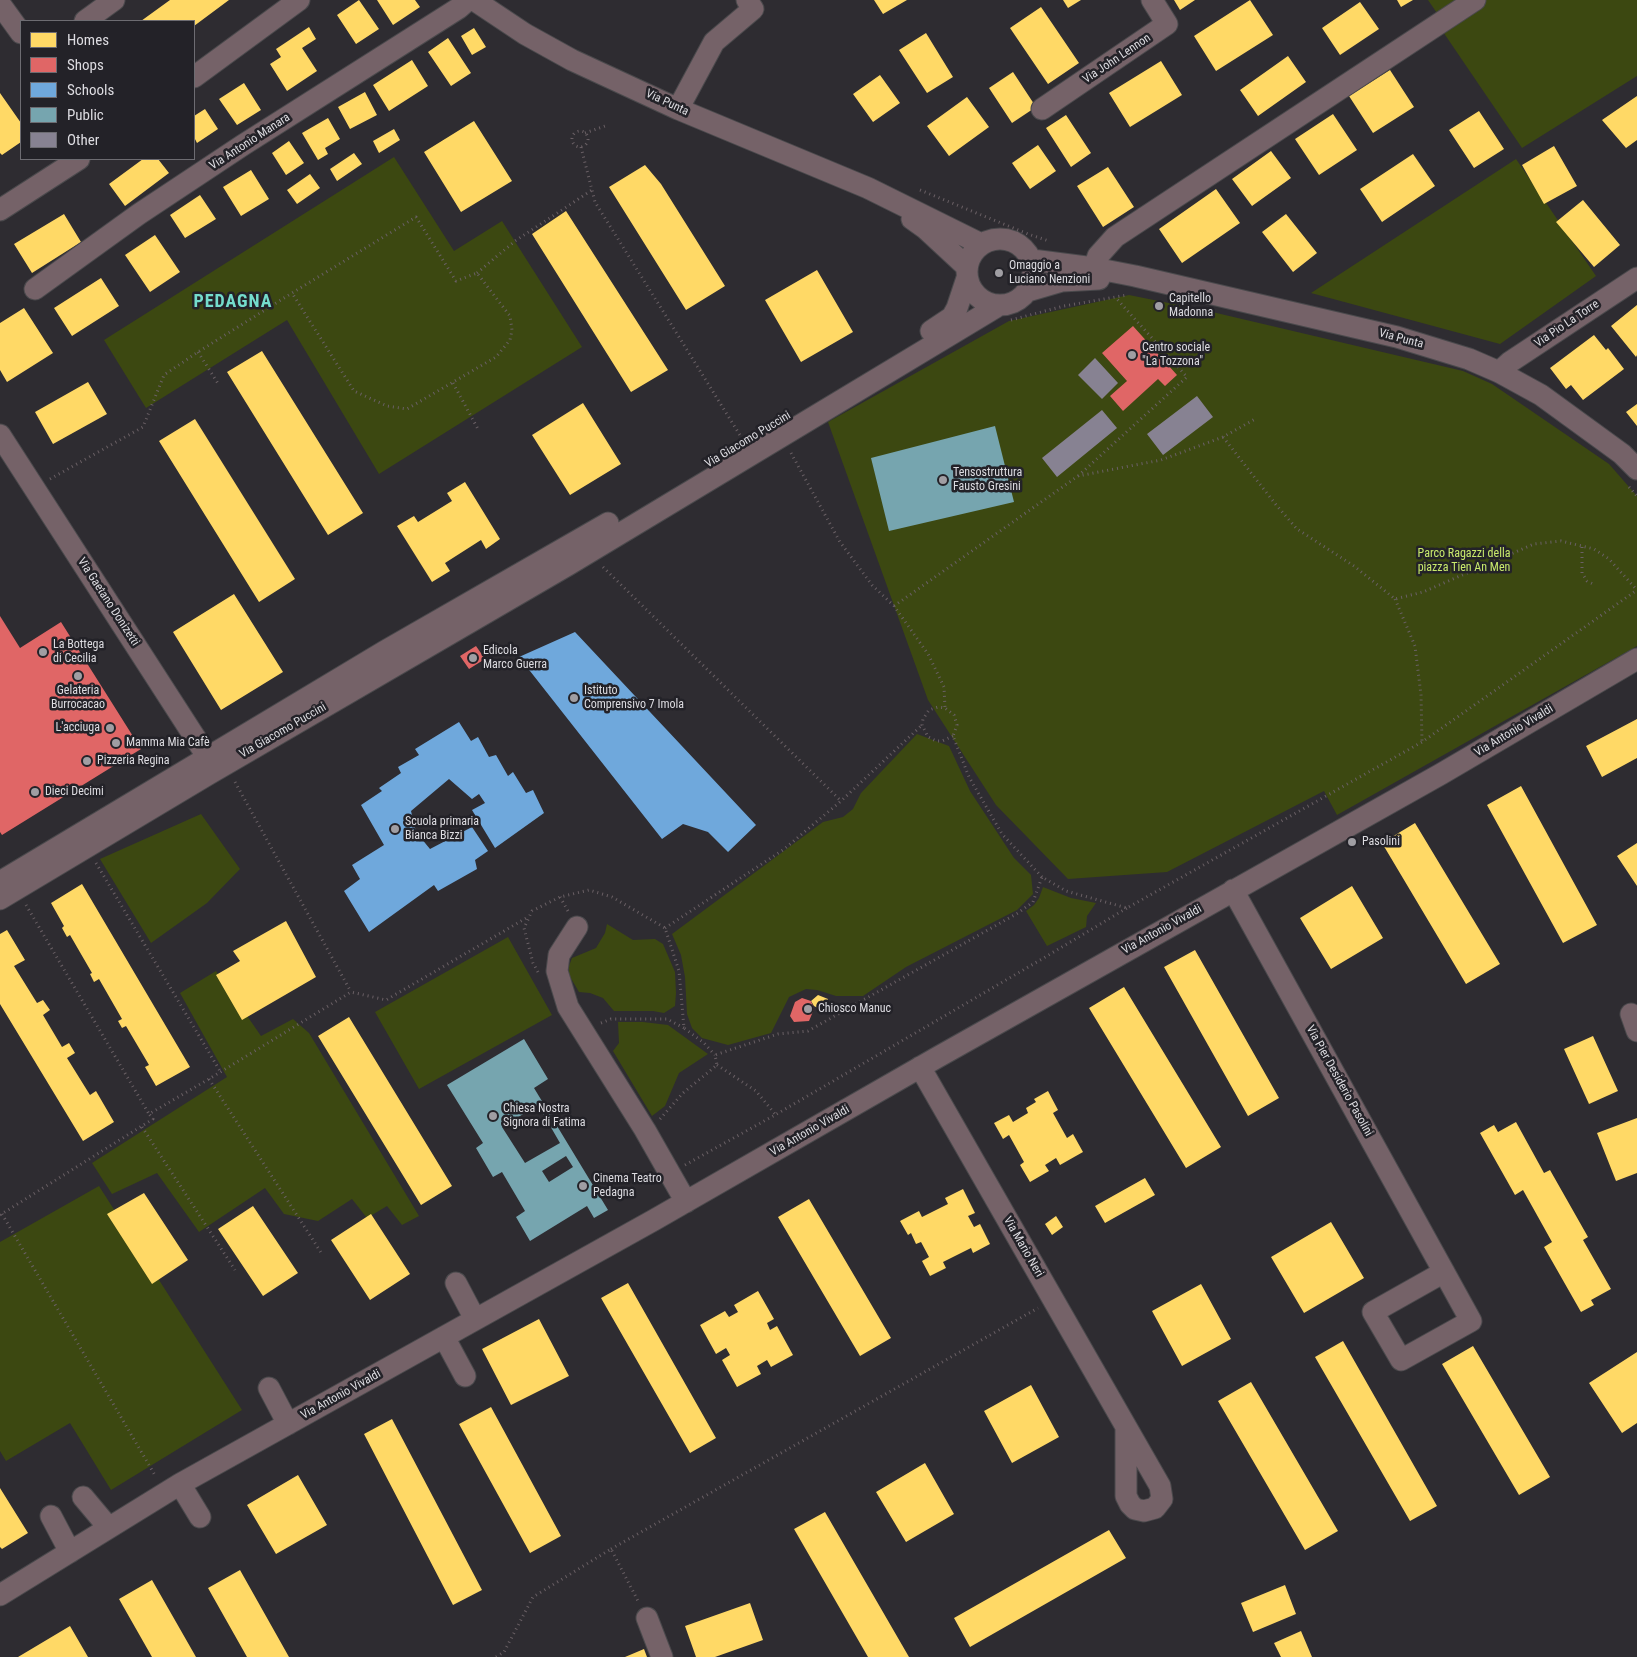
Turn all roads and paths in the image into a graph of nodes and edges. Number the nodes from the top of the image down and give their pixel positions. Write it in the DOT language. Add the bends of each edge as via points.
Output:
graph roads {
  1 [pos="114,0"];
  2 [pos="299,0"];
  3 [pos="468,0"];
  4 [pos="474,0"];
  5 [pos="1152,0"];
  6 [pos="1475,0"];
  7 [pos="756,3"];
  8 [pos="0,4"];
  9 [pos="86,20"];
  10 [pos="20,32"];
  11 [pos="195,76"];
  12 [pos="678,109"];
  13 [pos="1042,109"];
  14 [pos="608,124"];
  15 [pos="585,133"];
  16 [pos="581,147"];
  17 [pos="77,160"];
  18 [pos="868,188"];
  19 [pos="592,190"];
  20 [pos="961,207"];
  21 [pos="0,210"];
  22 [pos="1051,242"];
  23 [pos="982,244"];
  24 [pos="1032,260"];
  25 [pos="1094,268"];
  26 [pos="967,272"];
  27 [pos="477,273"];
  28 [pos="1637,278"];
  29 [pos="1132,286"];
  30 [pos="35,289"];
  31 [pos="1028,291"];
  32 [pos="292,293"];
  33 [pos="1115,298"];
  34 [pos="998,306"];
  35 [pos="1064,306"];
  36 [pos="198,352"];
  37 [pos="897,359"];
  38 [pos="1499,372"];
  39 [pos="453,383"];
  40 [pos="219,384"];
  41 [pos="1257,418"];
  42 [pos="479,431"];
  43 [pos="0,435"];
  44 [pos="1223,437"];
  45 [pos="744,442"];
  46 [pos="788,446"];
  47 [pos="1078,476"];
  48 [pos="1631,476"];
  49 [pos="34,488"];
  50 [pos="1637,496"];
  51 [pos="606,533"];
  52 [pos="1582,547"];
  53 [pos="596,560"];
  54 [pos="1593,584"];
  55 [pos="1637,590"];
  56 [pos="1395,599"];
  57 [pos="894,606"];
  58 [pos="1637,659"];
  59 [pos="945,708"];
  60 [pos="922,725"];
  61 [pos="953,736"];
  62 [pos="1422,742"];
  63 [pos="212,763"];
  64 [pos="235,782"];
  65 [pos="841,801"];
  66 [pos="94,858"];
  67 [pos="1042,877"];
  68 [pos="0,882"];
  69 [pos="1233,890"];
  70 [pos="0,899"];
  71 [pos="23,900"];
  72 [pos="1127,908"];
  73 [pos="532,910"];
  74 [pos="577,927"];
  75 [pos="665,928"];
  76 [pos="542,978"];
  77 [pos="351,992"];
  78 [pos="684,1028"];
  79 [pos="583,1031"];
  80 [pos="715,1055"];
  81 [pos="718,1065"];
  82 [pos="920,1067"];
  83 [pos="220,1071"];
  84 [pos="209,1079"];
  85 [pos="148,1114"];
  86 [pos="775,1115"];
  87 [pos="142,1126"];
  88 [pos="645,1130"];
  89 [pos="670,1173"];
  90 [pos="686,1202"];
  91 [pos="1,1214"];
  92 [pos="322,1254"];
  93 [pos="235,1270"];
  94 [pos="1444,1272"];
  95 [pos="456,1283"];
  96 [pos="1041,1307"];
  97 [pos="475,1320"];
  98 [pos="444,1337"];
  99 [pos="465,1376"];
  100 [pos="269,1388"];
  101 [pos="288,1424"];
  102 [pos="1126,1427"];
  103 [pos="158,1482"];
  104 [pos="180,1484"];
  105 [pos="83,1497"];
  106 [pos="51,1516"];
  107 [pos="200,1518"];
  108 [pos="108,1528"];
  109 [pos="611,1549"];
  110 [pos="70,1552"];
  111 [pos="0,1595"];
  112 [pos="647,1618"];
  113 [pos="496,1657"];
  114 [pos="662,1657"];
  1 -- 9 [label="street"];
  2 -- 11 [label="street"];
  3 -- 30 [label="street, Via Antonio Manara" via="139,214"];
  4 -- 12 [label="street, Via Punta" via="572,60"];
  5 -- 13 [label="street, Via John Lennon" via="1167,24"];
  6 -- 25 [label="street" via="1115,237 1098,256"];
  7 -- 12 [label="street" via="714,42"];
  8 -- 10 [label="street"];
  12 -- 18 [label="street, Via Punta"];
  14 -- 15 [label="path"];
  15 -- 16 [label="path" via="589,140"];
  15 -- 16 [label="path" via="578,132 573,137 574,144"];
  16 -- 19 [label="path"];
  17 -- 21 [label="street"];
  18 -- 23 [label="street, Via Punta"];
  18 -- 26 [label="street, Via Punta" via="926,229"];
  19 -- 27 [label="path" via="515,241"];
  19 -- 45 [label="path" via="595,202"];
  20 -- 22 [label="path"];
  23 -- 24 [label="street" via="990,240 1011,240"];
  23 -- 26 [label="street, Via Giacomo Puccini" via="970,258"];
  24 -- 25 [label="street, Via Punta"];
  24 -- 31 [label="street" via="1034,276"];
  25 -- 29 [label="street, Via Punta"];
  26 -- 34 [label="street" via="971,289 978,297"];
  26 -- 37 [label="street, Via Giacomo Puccini" via="952,317"];
  27 -- 32 [label="path" via="456,280 416,217"];
  27 -- 39 [label="path" via="510,316 510,340 496,357"];
  28 -- 38 [label="street, Via Pio La Torre"];
  29 -- 31 [label="street, Via Punta" via="1062,281"];
  29 -- 33 [label="path"];
  29 -- 38 [label="street, Via Punta" via="1397,337 1469,359"];
  31 -- 34 [label="street, Via Giacomo Puccini" via="1015,302"];
  32 -- 36 [label="path"];
  32 -- 39 [label="path" via="354,391 387,406 407,409"];
  33 -- 35 [label="path"];
  33 -- 47 [label="path" via="1187,378"];
  34 -- 37 [label="street, Via Giacomo Puccini"];
  36 -- 40 [label="path"];
  36 -- 49 [label="path" via="164,375 143,427"];
  37 -- 45 [label="street, Via Giacomo Puccini"];
  37 -- 51 [label="street, Via Giacomo Puccini"];
  38 -- 48 [label="street, Via Punta" via="1541,395 1622,454"];
  39 -- 42 [label="path"];
  41 -- 44 [label="path"];
  43 -- 49 [label="street, Via Gaetano Donizetti"];
  44 -- 47 [label="path" via="1161,460"];
  44 -- 56 [label="path" via="1297,529 1354,566"];
  45 -- 51 [label="street, Via Giacomo Puccini"];
  46 -- 57 [label="path" via="840,542 872,585"];
  47 -- 57 [label="path"];
  48 -- 50 [label="path"];
  49 -- 63 [label="street, Via Gaetano Donizetti"];
  51 -- 63 [label="street, Via Giacomo Puccini"];
  52 -- 54 [label="path" via="1582,574"];
  52 -- 55 [label="path" via="1609,559"];
  52 -- 56 [label="path" via="1561,541 1534,544 1423,592"];
  53 -- 65 [label="path"];
  55 -- 62 [label="path"];
  56 -- 62 [label="path" via="1415,646"];
  57 -- 59 [label="path" via="928,654 944,687"];
  58 -- 69 [label="street, Via Antonio Vivaldi" via="1441,774"];
  59 -- 60 [label="path" via="938,706 929,710"];
  59 -- 61 [label="path" via="951,710 956,719"];
  60 -- 61 [label="path" via="928,737 936,741"];
  60 -- 65 [label="path"];
  61 -- 67 [label="path" via="969,777 1002,834"];
  62 -- 72 [label="path"];
  63 -- 68 [label="street, Via Giacomo Puccini"];
  63 -- 70 [label="street, Via Giacomo Puccini"];
  64 -- 77 [label="path"];
  65 -- 75 [label="path" via="783,850"];
  66 -- 83 [label="path"];
  67 -- 72 [label="path" via="1066,891"];
  67 -- 80 [label="path" via="1033,902 1018,913 808,1032 778,1034"];
  69 -- 82 [label="street, Via Antonio Vivaldi"];
  69 -- 94 [label="street, Via Pier Desiderio Pasolini"];
  71 -- 85 [label="path"];
  72 -- 86 [label="path"];
  73 -- 75 [label="path" via="560,897 589,890 612,897"];
  73 -- 76 [label="path" via="524,928 533,963"];
  73 -- 77 [label="path" via="528,917 386,1000"];
  74 -- 79 [label="street" via="559,955 557,971 568,1007"];
  75 -- 78 [label="path" via="679,971"];
  77 -- 83 [label="path"];
  78 -- 79 [label="path" via="667,1019 611,1019"];
  78 -- 80 [label="path"];
  79 -- 88 [label="street"];
  80 -- 81 [label="path"];
  81 -- 86 [label="path" via="756,1091"];
  81 -- 88 [label="path" via="683,1094 660,1120"];
  82 -- 90 [label="street, Via Antonio Vivaldi"];
  82 -- 102 [label="street, Via Mario Neri"];
  83 -- 84 [label="path"];
  84 -- 85 [label="path"];
  84 -- 92 [label="path"];
  85 -- 87 [label="path" via="153,1119"];
  86 -- 89 [label="path"];
  87 -- 91 [label="path"];
  87 -- 93 [label="path"];
  88 -- 89 [label="street"];
  89 -- 90 [label="street"];
  90 -- 97 [label="street, Via Antonio Vivaldi"];
  91 -- 103 [label="path"];
  94 -- 94 [label="street, Via Pier Desiderio Pasolini" via="1373,1312 1401,1360 1471,1321"];
  95 -- 97 [label="street"];
  96 -- 109 [label="path"];
  97 -- 98 [label="street, Via Antonio Vivaldi"];
  98 -- 99 [label="street"];
  98 -- 101 [label="street, Via Antonio Vivaldi"];
  100 -- 101 [label="street"];
  101 -- 104 [label="street, Via Antonio Vivaldi"];
  104 -- 107 [label="street"];
  104 -- 108 [label="street, Via Antonio Vivaldi"];
  105 -- 108 [label="street"];
  106 -- 110 [label="street"];
  108 -- 110 [label="street, Via Antonio Vivaldi"];
  109 -- 112 [label="path"];
  109 -- 113 [label="path" via="534,1597 504,1652"];
  110 -- 111 [label="street, Via Antonio Vivaldi"];
  112 -- 114 [label="street"];
}
